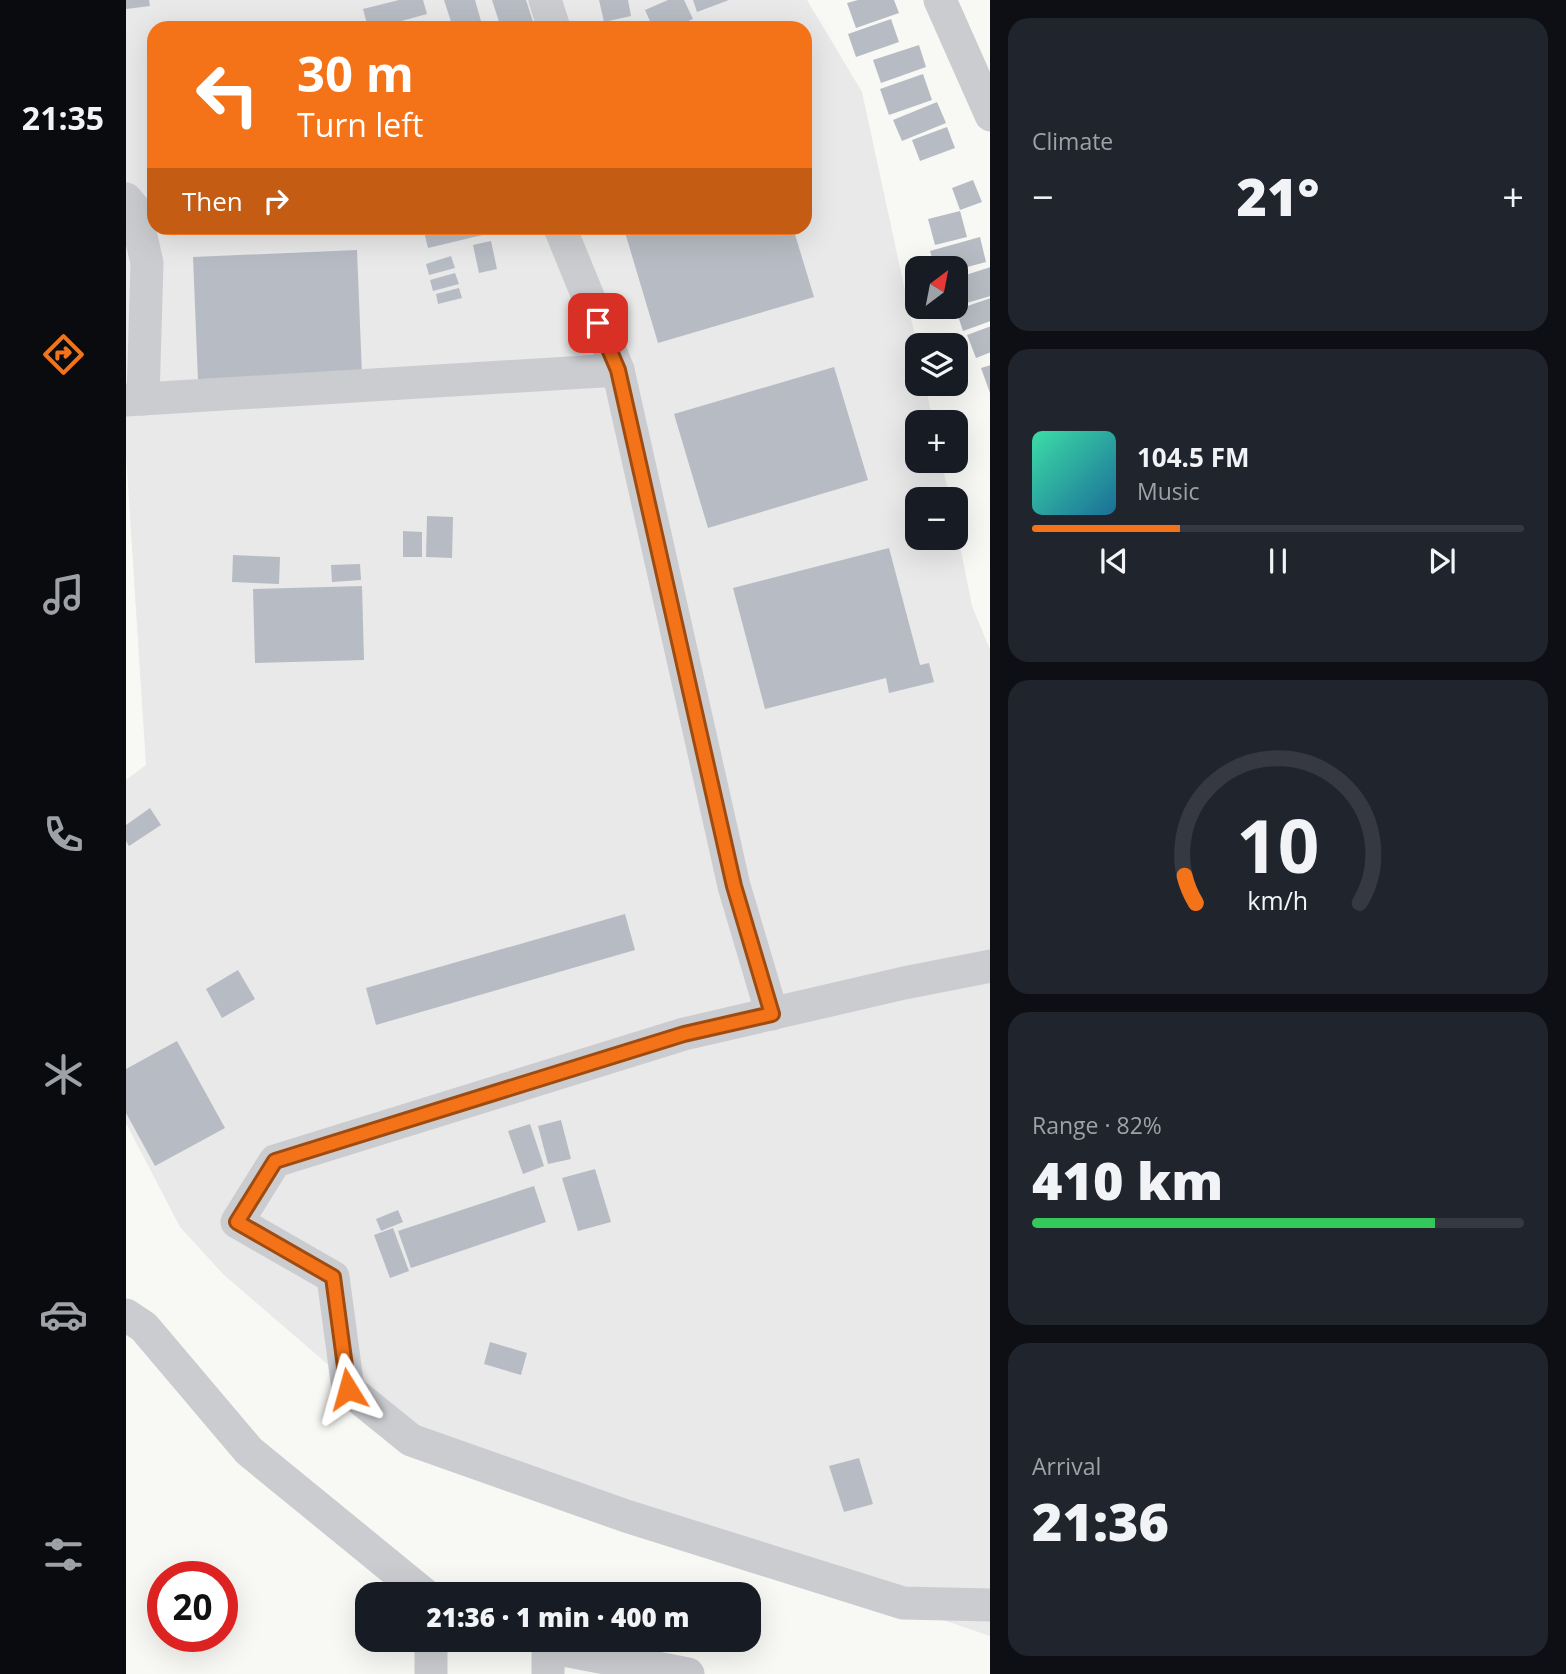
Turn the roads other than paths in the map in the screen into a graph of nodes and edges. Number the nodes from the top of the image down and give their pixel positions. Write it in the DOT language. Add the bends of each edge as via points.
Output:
graph roads {
  1 [pos="545,0"];
  2 [pos="940,0"];
  3 [pos="552,21"];
  4 [pos="990,115"];
  5 [pos="126,200"];
  6 [pos="563,235"];
  7 [pos="618,370"];
  8 [pos="134,400"];
  9 [pos="990,966"];
  10 [pos="772,1014"];
  11 [pos="126,1315"];
  12 [pos="409,1582"];
  13 [pos="990,1605"];
  14 [pos="431,1652"];
  15 [pos="431,1674"];
  16 [pos="548,1674"];
  17 [pos="688,1674"];
  1 -- 3 [label="street"];
  2 -- 4 [label="street"];
  5 -- 8 [label="street" via="135,210 147,263"];
  6 -- 7 [label="street"];
  7 -- 8 [label="street"];
  7 -- 10 [label="street" via="734,886"];
  9 -- 10 [label="street"];
  10 -- 13 [label="street" via="684,1034 275,1161 237,1222 333,1277 348,1389 411,1440 626,1516 902,1603"];
  11 -- 12 [label="street" via="145,1327 249,1451"];
  14 -- 15 [label="street"];
  16 -- 17 [label="street" via="548,1647"];
}
